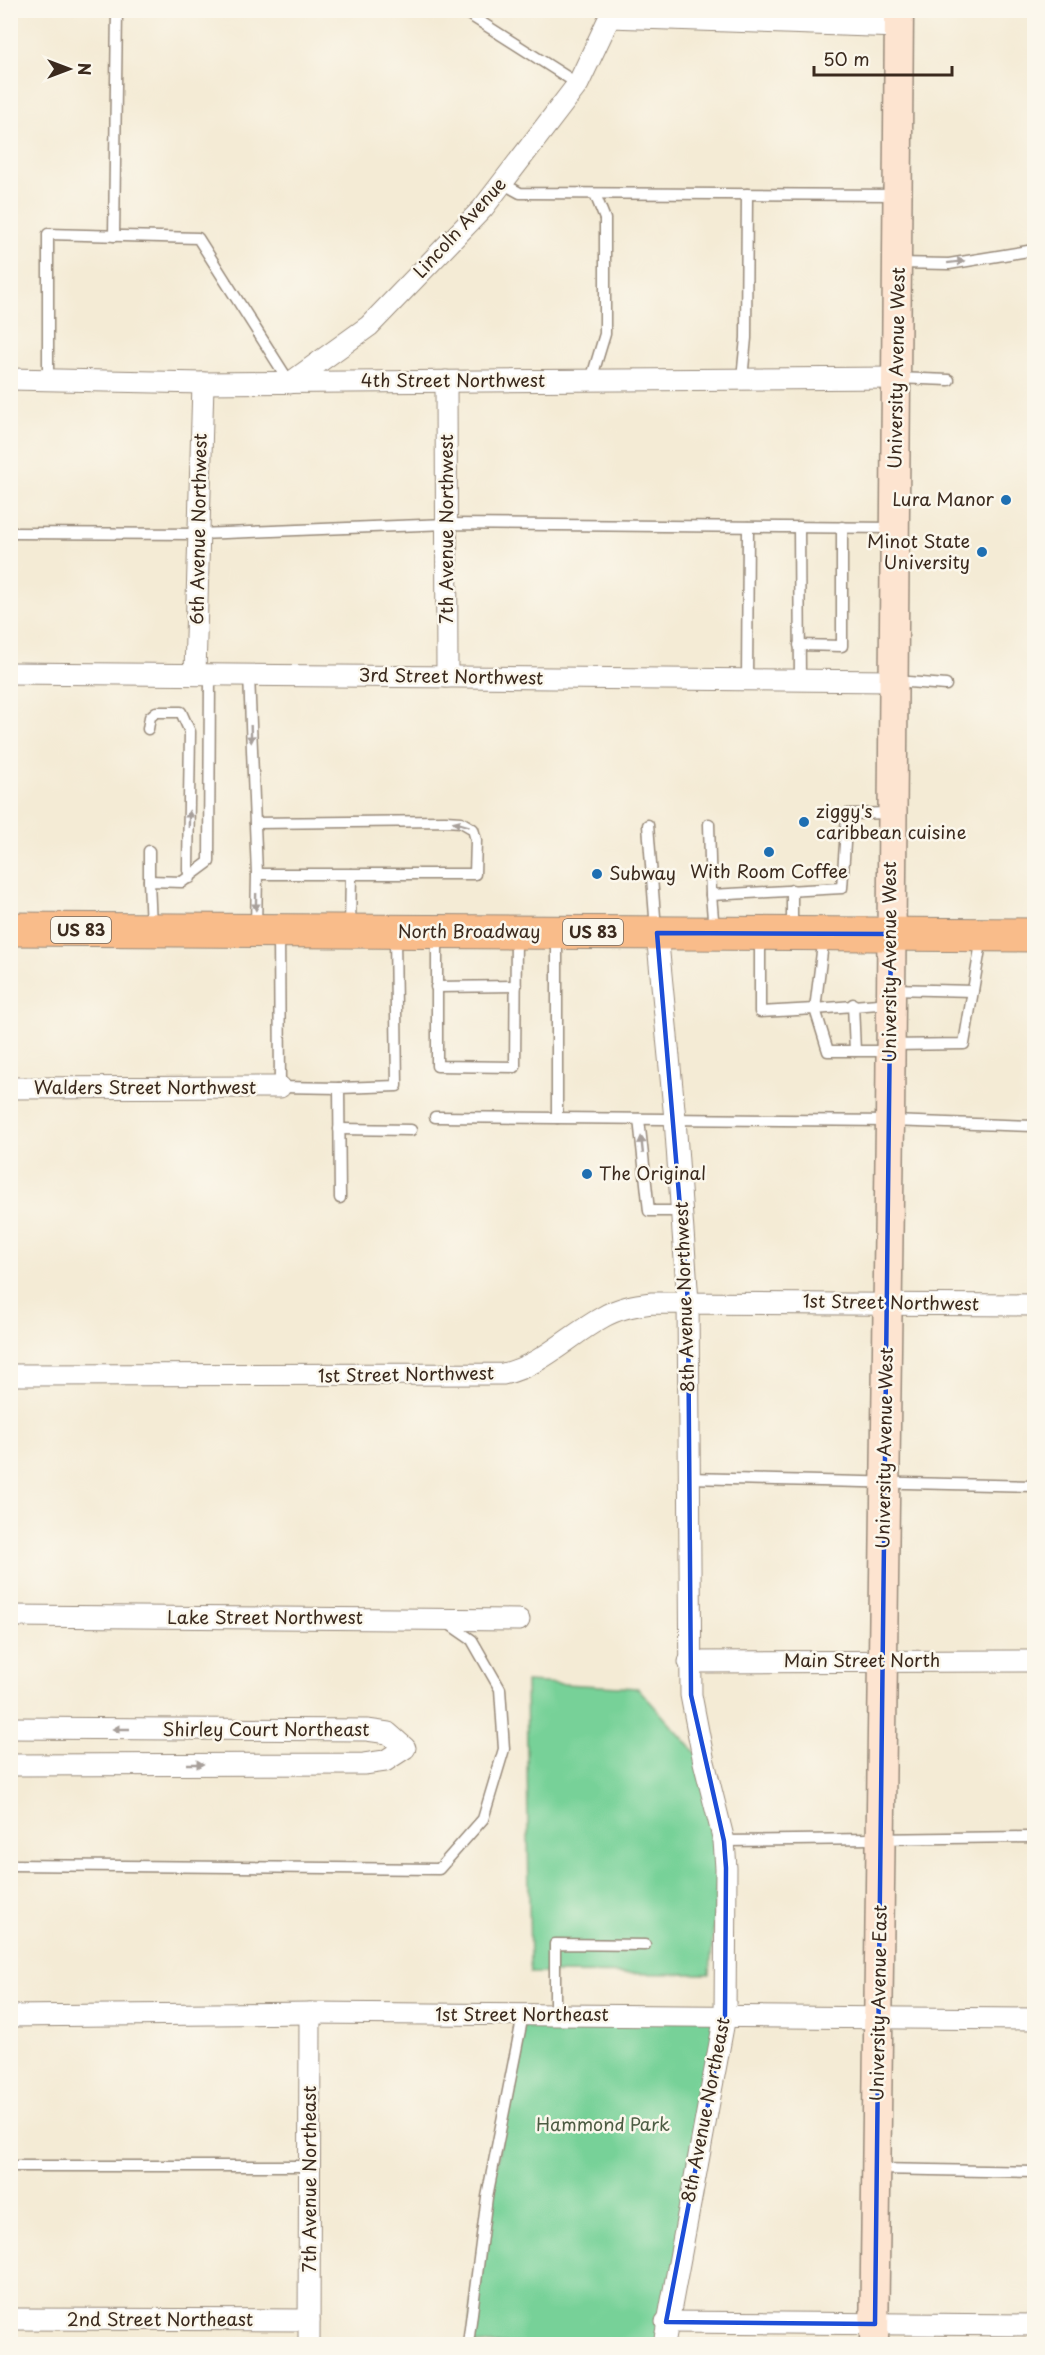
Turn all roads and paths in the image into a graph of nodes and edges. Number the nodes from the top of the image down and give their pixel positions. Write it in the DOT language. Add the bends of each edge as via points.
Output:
graph roads {
  1 [pos="117,10"];
  2 [pos="462,10"];
  3 [pos="612,14"];
  4 [pos="763,16"];
  5 [pos="899,19"];
  6 [pos="578,84"];
  7 [pos="502,183"];
  8 [pos="595,194"];
  9 [pos="747,194"];
  10 [pos="898,195"];
  11 [pos="114,236"];
  12 [pos="1035,250"];
  13 [pos="898,263"];
  14 [pos="896,378"];
  15 [pos="10,379"];
  16 [pos="48,380"];
  17 [pos="591,380"];
  18 [pos="742,380"];
  19 [pos="950,380"];
  20 [pos="446,381"];
  21 [pos="290,382"];
  22 [pos="202,383"];
  23 [pos="447,524"];
  24 [pos="748,527"];
  25 [pos="799,527"];
  26 [pos="842,527"];
  27 [pos="896,528"];
  28 [pos="10,532"];
  29 [pos="199,534"];
  30 [pos="799,645"];
  31 [pos="10,673"];
  32 [pos="203,674"];
  33 [pos="249,675"];
  34 [pos="447,677"];
  35 [pos="747,680"];
  36 [pos="800,681"];
  37 [pos="892,681"];
  38 [pos="946,685"];
  39 [pos="148,729"];
  40 [pos="891,813"];
  41 [pos="255,823"];
  42 [pos="709,824"];
  43 [pos="648,825"];
  44 [pos="149,851"];
  45 [pos="257,874"];
  46 [pos="351,874"];
  47 [pos="190,878"];
  48 [pos="149,881"];
  49 [pos="792,890"];
  50 [pos="711,895"];
  51 [pos="10,930"];
  52 [pos="151,930"];
  53 [pos="268,931"];
  54 [pos="350,931"];
  55 [pos="395,931"];
  56 [pos="437,932"];
  57 [pos="516,932"];
  58 [pos="557,932"];
  59 [pos="657,933"];
  60 [pos="714,933"];
  61 [pos="760,933"];
  62 [pos="792,934"];
  63 [pos="825,934"];
  64 [pos="891,934"];
  65 [pos="982,935"];
  66 [pos="1035,935"];
  67 [pos="1035,947"];
  68 [pos="1032,980"];
  69 [pos="516,986"];
  70 [pos="436,987"];
  71 [pos="973,991"];
  72 [pos="891,996"];
  73 [pos="853,1004"];
  74 [pos="815,1009"];
  75 [pos="890,1048"];
  76 [pos="855,1051"];
  77 [pos="280,1087"];
  78 [pos="10,1088"];
  79 [pos="339,1088"];
  80 [pos="435,1117"];
  81 [pos="557,1118"];
  82 [pos="639,1119"];
  83 [pos="675,1119"];
  84 [pos="890,1121"];
  85 [pos="1035,1126"];
  86 [pos="339,1129"];
  87 [pos="411,1130"];
  88 [pos="340,1198"];
  89 [pos="682,1211"];
  90 [pos="688,1302"];
  91 [pos="887,1303"];
  92 [pos="1035,1305"];
  93 [pos="10,1376"];
  94 [pos="689,1478"];
  95 [pos="884,1481"];
  96 [pos="1035,1486"];
  97 [pos="10,1616"];
  98 [pos="442,1619"];
  99 [pos="519,1620"];
  100 [pos="882,1661"];
  101 [pos="1035,1661"];
  102 [pos="689,1662"];
  103 [pos="10,1728"];
  104 [pos="10,1765"];
  105 [pos="881,1837"];
  106 [pos="1035,1837"];
  107 [pos="724,1841"];
  108 [pos="10,1865"];
  109 [pos="645,1945"];
  110 [pos="310,2013"];
  111 [pos="523,2015"];
  112 [pos="555,2015"];
  113 [pos="10,2016"];
  114 [pos="725,2016"];
  115 [pos="880,2018"];
  116 [pos="1035,2019"];
  117 [pos="10,2166"];
  118 [pos="309,2166"];
  119 [pos="877,2169"];
  120 [pos="1035,2172"];
  121 [pos="10,2319"];
  122 [pos="309,2320"];
  123 [pos="666,2322"];
  124 [pos="1035,2325"];
  125 [pos="875,2334"];
  126 [pos="309,2344"];
  127 [pos="468,2344"];
  128 [pos="664,2344"];
  1 -- 11 [label="lane"];
  2 -- 6 [label="lane"];
  3 -- 4 [label="street"];
  3 -- 6 [label="street, Lincoln Avenue"];
  4 -- 5 [label="street"];
  5 -- 10 [label="street, University Avenue West"];
  6 -- 7 [label="street, Lincoln Avenue"];
  7 -- 8 [label="lane" via="520,193"];
  7 -- 21 [label="street, Lincoln Avenue" via="483,208 369,326"];
  8 -- 9 [label="lane"];
  8 -- 17 [label="lane" via="604,219 605,334"];
  9 -- 10 [label="lane"];
  9 -- 18 [label="lane"];
  10 -- 13 [label="street, University Avenue West"];
  11 -- 16 [label="lane" via="48,234"];
  11 -- 21 [label="lane" via="198,238"];
  13 -- 12 [label="lane, one-way" via="949,264"];
  13 -- 14 [label="street, University Avenue West"];
  14 -- 18 [label="street, 4th Street Northwest"];
  14 -- 19 [label="lane"];
  14 -- 27 [label="street, University Avenue West"];
  15 -- 16 [label="street, 4th Street Northwest"];
  16 -- 22 [label="street, 4th Street Northwest"];
  17 -- 18 [label="street, 4th Street Northwest"];
  17 -- 20 [label="street, 4th Street Northwest"];
  20 -- 21 [label="street, 4th Street Northwest"];
  20 -- 23 [label="street, 7th Avenue Northwest"];
  21 -- 22 [label="street, 4th Street Northwest"];
  22 -- 29 [label="street, 6th Avenue Northwest"];
  23 -- 24 [label="lane"];
  23 -- 29 [label="lane"];
  23 -- 34 [label="street, 7th Avenue Northwest"];
  24 -- 25 [label="lane"];
  24 -- 35 [label="lane"];
  25 -- 26 [label="lane"];
  25 -- 30 [label="lane"];
  26 -- 27 [label="lane"];
  26 -- 30 [label="lane" via="842,646"];
  27 -- 37 [label="street, University Avenue West"];
  28 -- 29 [label="lane"];
  29 -- 32 [label="street, 6th Avenue Northwest"];
  30 -- 36 [label="lane"];
  31 -- 32 [label="street, 3rd Street Northwest"];
  32 -- 33 [label="street, 3rd Street Northwest"];
  32 -- 47 [label="lane" via="209,862"];
  33 -- 34 [label="street, 3rd Street Northwest"];
  33 -- 41 [label="lane, one-way"];
  34 -- 35 [label="street, 3rd Street Northwest"];
  35 -- 36 [label="street, 3rd Street Northwest"];
  36 -- 37 [label="street, 3rd Street Northwest"];
  37 -- 38 [label="lane"];
  37 -- 40 [label="street, University Avenue West"];
  47 -- 39 [label="lane, one-way" via="187,721 181,712 156,712 150,717"];
  40 -- 49 [label="lane" via="847,814 842,888"];
  40 -- 64 [label="street, University Avenue West"];
  41 -- 45 [label="lane"];
  46 -- 41 [label="lane, one-way" via="475,874 473,829 461,822"];
  42 -- 50 [label="lane"];
  43 -- 59 [label="lane"];
  44 -- 48 [label="lane"];
  45 -- 46 [label="lane"];
  45 -- 53 [label="lane, one-way"];
  46 -- 54 [label="lane"];
  47 -- 48 [label="lane" via="182,882"];
  48 -- 52 [label="lane"];
  49 -- 50 [label="lane"];
  49 -- 62 [label="lane"];
  50 -- 60 [label="lane"];
  51 -- 52 [label="main road, North Broadway / US 83"];
  52 -- 53 [label="main road, North Broadway / US 83"];
  53 -- 54 [label="main road, North Broadway / US 83"];
  53 -- 77 [label="lane"];
  54 -- 55 [label="main road, North Broadway / US 83"];
  55 -- 56 [label="main road, North Broadway / US 83"];
  55 -- 79 [label="lane" via="397,1086"];
  56 -- 57 [label="main road, North Broadway / US 83"];
  56 -- 70 [label="lane"];
  57 -- 58 [label="main road, North Broadway / US 83"];
  57 -- 69 [label="lane"];
  58 -- 59 [label="main road, North Broadway / US 83"];
  58 -- 81 [label="lane"];
  59 -- 60 [label="main road, North Broadway / US 83"];
  59 -- 83 [label="street, 8th Avenue Northwest"];
  60 -- 61 [label="main road, North Broadway / US 83"];
  61 -- 62 [label="main road, North Broadway / US 83"];
  61 -- 74 [label="lane" via="760,1012"];
  62 -- 63 [label="main road, North Broadway / US 83"];
  63 -- 64 [label="main road, North Broadway / US 83"];
  63 -- 74 [label="lane"];
  64 -- 65 [label="main road, North Broadway / US 83"];
  64 -- 72 [label="street, University Avenue West"];
  65 -- 66 [label="main road, North Broadway / US 83"];
  65 -- 71 [label="lane"];
  67 -- 68 [label="lane"];
  69 -- 70 [label="lane"];
  69 -- 70 [label="lane" via="515,1067 437,1066"];
  71 -- 72 [label="lane"];
  71 -- 75 [label="lane" via="964,1044"];
  72 -- 73 [label="lane"];
  72 -- 75 [label="street, University Avenue West"];
  73 -- 74 [label="lane"];
  73 -- 76 [label="lane"];
  74 -- 76 [label="lane" via="828,1051"];
  75 -- 76 [label="lane"];
  75 -- 84 [label="street, University Avenue West"];
  77 -- 78 [label="street, Walders Street Northwest"];
  77 -- 79 [label="lane"];
  79 -- 86 [label="lane"];
  80 -- 81 [label="lane"];
  81 -- 82 [label="lane"];
  82 -- 83 [label="lane"];
  89 -- 82 [label="lane, one-way" via="649,1211"];
  83 -- 84 [label="lane"];
  83 -- 89 [label="street, 8th Avenue Northwest"];
  84 -- 85 [label="lane"];
  84 -- 91 [label="street, University Avenue West"];
  86 -- 87 [label="lane"];
  86 -- 88 [label="lane"];
  89 -- 90 [label="street, 8th Avenue Northwest"];
  90 -- 91 [label="street, 1st Street Northwest"];
  90 -- 93 [label="street, 1st Street Northwest" via="620,1309 597,1320 538,1362 503,1374"];
  90 -- 94 [label="street, 8th Avenue Northwest"];
  91 -- 92 [label="street, 1st Street Northwest"];
  91 -- 95 [label="street, University Avenue West"];
  94 -- 95 [label="lane"];
  94 -- 102 [label="street, 8th Avenue Northwest"];
  95 -- 96 [label="lane"];
  95 -- 100 [label="street, University Avenue West"];
  97 -- 98 [label="street, Lake Street Northwest"];
  98 -- 99 [label="street, Lake Street Northwest"];
  98 -- 108 [label="lane" via="472,1640 500,1689 504,1749 483,1819 439,1869"];
  100 -- 101 [label="street, Main Street North"];
  100 -- 102 [label="street, Main Street North"];
  100 -- 105 [label="street, University Avenue East"];
  102 -- 107 [label="street, 8th Avenue Northeast" via="693,1714"];
  104 -- 103 [label="street, Shirley Court Northeast, one-way" via="364,1764 385,1761 405,1748 388,1733 367,1730"];
  105 -- 106 [label="lane"];
  105 -- 107 [label="lane"];
  105 -- 115 [label="street, University Avenue East"];
  107 -- 114 [label="street, 8th Avenue Northeast"];
  109 -- 112 [label="lane" via="555,1944"];
  110 -- 111 [label="street, 1st Street Northeast"];
  110 -- 113 [label="street, 1st Street Northeast"];
  110 -- 118 [label="street, 7th Avenue Northeast"];
  111 -- 112 [label="street, 1st Street Northeast"];
  111 -- 127 [label="lane" via="488,2197"];
  112 -- 114 [label="street, 1st Street Northeast"];
  114 -- 115 [label="street, 1st Street Northeast"];
  114 -- 123 [label="street, 8th Avenue Northeast"];
  115 -- 116 [label="street, 1st Street Northeast"];
  115 -- 119 [label="street, University Avenue East"];
  117 -- 118 [label="lane"];
  118 -- 122 [label="street, 7th Avenue Northeast"];
  119 -- 120 [label="lane"];
  119 -- 125 [label="street, University Avenue East"];
  121 -- 122 [label="street, 2nd Street Northeast"];
  122 -- 126 [label="street, 7th Avenue Northeast"];
  123 -- 125 [label="street"];
  123 -- 128 [label="street, 8th Avenue Northeast"];
  124 -- 125 [label="street"];
}
